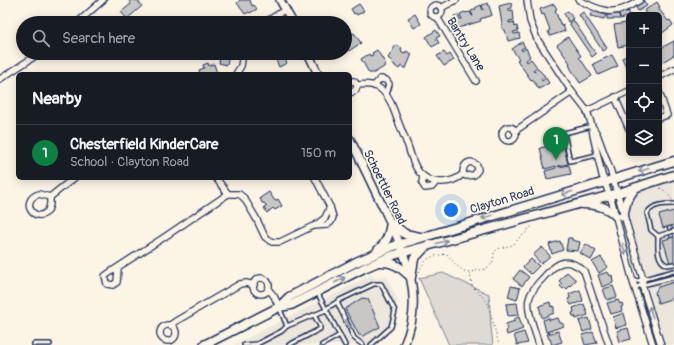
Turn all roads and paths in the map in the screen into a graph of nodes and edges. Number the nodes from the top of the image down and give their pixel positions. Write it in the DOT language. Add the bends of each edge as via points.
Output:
graph roads {
  1 [pos="103,0"];
  2 [pos="280,0"];
  3 [pos="527,0"];
  4 [pos="579,0"];
  5 [pos="640,0"];
  6 [pos="453,1"];
  7 [pos="441,8"];
  8 [pos="286,9"];
  9 [pos="84,16"];
  10 [pos="275,16"];
  11 [pos="290,16"];
  12 [pos="437,17"];
  13 [pos="30,60"];
  14 [pos="242,60"];
  15 [pos="311,60"];
  16 [pos="674,69"];
  17 [pos="237,72"];
  18 [pos="317,72"];
  19 [pos="662,75"];
  20 [pos="0,80"];
  21 [pos="352,82"];
  22 [pos="476,82"];
  23 [pos="357,84"];
  24 [pos="374,86"];
  25 [pos="352,92"];
  26 [pos="572,92"];
  27 [pos="626,92"];
  28 [pos="386,94"];
  29 [pos="615,97"];
  30 [pos="662,101"];
  31 [pos="586,111"];
  32 [pos="662,117"];
  33 [pos="626,122"];
  34 [pos="592,126"];
  35 [pos="515,131"];
  36 [pos="352,143"];
  37 [pos="597,155"];
  38 [pos="674,161"];
  39 [pos="463,174"];
  40 [pos="674,175"];
  41 [pos="423,176"];
  42 [pos="613,179"];
  43 [pos="71,180"];
  44 [pos="218,180"];
  45 [pos="316,180"];
  46 [pos="436,182"];
  47 [pos="604,182"];
  48 [pos="635,188"];
  49 [pos="660,188"];
  50 [pos="228,194"];
  51 [pos="613,194"];
  52 [pos="50,196"];
  53 [pos="674,201"];
  54 [pos="577,204"];
  55 [pos="674,204"];
  56 [pos="620,216"];
  57 [pos="391,223"];
  58 [pos="533,226"];
  59 [pos="674,231"];
  60 [pos="658,236"];
  61 [pos="422,237"];
  62 [pos="401,244"];
  63 [pos="426,246"];
  64 [pos="404,252"];
  65 [pos="376,253"];
  66 [pos="376,262"];
  67 [pos="674,264"];
  68 [pos="667,265"];
  69 [pos="118,268"];
  70 [pos="674,271"];
  71 [pos="470,272"];
  72 [pos="665,274"];
  73 [pos="414,275"];
  74 [pos="674,277"];
  75 [pos="643,282"];
  76 [pos="634,284"];
  77 [pos="254,285"];
  78 [pos="268,290"];
  79 [pos="317,292"];
  80 [pos="337,302"];
  81 [pos="280,307"];
  82 [pos="326,309"];
  83 [pos="314,315"];
  84 [pos="170,325"];
  85 [pos="287,326"];
  86 [pos="340,335"];
  87 [pos="50,344"];
  88 [pos="257,344"];
  89 [pos="34,345"];
  90 [pos="204,345"];
  91 [pos="244,345"];
  92 [pos="289,345"];
  93 [pos="322,345"];
  94 [pos="345,345"];
  95 [pos="363,345"];
  96 [pos="371,345"];
  97 [pos="404,345"];
  98 [pos="499,345"];
  99 [pos="539,345"];
  100 [pos="608,345"];
  101 [pos="653,345"];
  102 [pos="661,345"];
  1 -- 9 [label="street"];
  2 -- 8 [label="street"];
  3 -- 26 [label="street" via="530,21 537,39"];
  4 -- 5 [label="street" via="605,12 624,10"];
  6 -- 7 [label="street, Bantry Lane"];
  7 -- 12 [label="street, Bantry Lane" via="442,14"];
  7 -- 12 [label="street, Bantry Lane" via="436,4 430,7 431,15"];
  8 -- 10 [label="street"];
  8 -- 11 [label="street"];
  12 -- 22 [label="street, Bantry Lane"];
  13 -- 20 [label="street"];
  14 -- 17 [label="street"];
  15 -- 18 [label="street"];
  16 -- 19 [label="street"];
  21 -- 23 [label="street"];
  23 -- 24 [label="street"];
  23 -- 25 [label="street" via="356,90"];
  24 -- 28 [label="street"];
  24 -- 28 [label="street" via="380,79 386,80 389,84"];
  26 -- 31 [label="street"];
  26 -- 35 [label="street"];
  27 -- 29 [label="street"];
  28 -- 41 [label="street" via="415,165"];
  29 -- 31 [label="street"];
  29 -- 33 [label="street"];
  30 -- 32 [label="street" via="667,115"];
  31 -- 34 [label="street"];
  34 -- 37 [label="street"];
  34 -- 37 [label="lane" via="564,133 570,161"];
  34 -- 42 [label="street"];
  36 -- 57 [label="street, Schoettler Road"];
  37 -- 47 [label="street"];
  38 -- 42 [label="main road, Clayton Road, one-way"];
  39 -- 46 [label="street" via="451,181"];
  40 -- 48 [label="main road, Clayton Road"];
  41 -- 46 [label="street"];
  41 -- 46 [label="street" via="422,183 426,188 432,187"];
  42 -- 47 [label="main road, Clayton Road"];
  42 -- 51 [label="street"];
  43 -- 52 [label="street"];
  44 -- 50 [label="street"];
  45 -- 50 [label="street" via="330,207 333,217 331,222 327,225 315,225 280,242 272,242 264,237 244,198 239,194"];
  47 -- 51 [label="street"];
  47 -- 61 [label="main road, Clayton Road, one-way"];
  48 -- 51 [label="main road, Clayton Road"];
  48 -- 56 [label="main road"];
  49 -- 53 [label="path" via="668,192"];
  50 -- 69 [label="street"];
  51 -- 54 [label="main road, Clayton Road"];
  51 -- 56 [label="street"];
  54 -- 56 [label="main road" via="602,207"];
  63 -- 54 [label="main road, Clayton Road, one-way"];
  55 -- 60 [label="lane" via="650,208 647,213 651,230"];
  56 -- 75 [label="street"];
  56 -- 76 [label="street, one-way"];
  57 -- 61 [label="main road" via="404,234"];
  57 -- 62 [label="street, Schoettler Road"];
  57 -- 65 [label="main road" via="387,240"];
  58 -- 71 [label="path" via="513,245 497,249 491,265"];
  59 -- 60 [label="lane"];
  60 -- 68 [label="lane" via="661,261"];
  61 -- 62 [label="main road, Clayton Road"];
  62 -- 64 [label="street, Schoettler Road"];
  62 -- 65 [label="main road, Clayton Road"];
  63 -- 64 [label="main road, Clayton Road"];
  63 -- 73 [label="main road" via="414,259"];
  64 -- 66 [label="main road, Clayton Road"];
  64 -- 73 [label="street, Schoettler Road"];
  65 -- 81 [label="main road, Clayton Road" via="289,297"];
  66 -- 73 [label="main road" via="396,264"];
  79 -- 66 [label="main road, Clayton Road, one-way"];
  67 -- 68 [label="lane"];
  68 -- 72 [label="lane"];
  70 -- 72 [label="lane"];
  71 -- 73 [label="path" via="457,266 447,254 430,257"];
  71 -- 98 [label="path" via="472,286 484,296 488,304"];
  72 -- 75 [label="lane"];
  73 -- 97 [label="street, Schoettler Road" via="412,326"];
  74 -- 75 [label="lane"];
  75 -- 76 [label="lane"];
  75 -- 76 [label="lane"];
  102 -- 75 [label="street, one-way"];
  76 -- 101 [label="street"];
  77 -- 78 [label="street" via="259,293"];
  77 -- 78 [label="street" via="256,280 262,278 269,282"];
  77 -- 84 [label="street" via="240,284"];
  78 -- 81 [label="street"];
  79 -- 81 [label="main road, Clayton Road" via="291,305"];
  79 -- 82 [label="lane"];
  80 -- 82 [label="lane"];
  80 -- 95 [label="lane, one-way" via="354,338"];
  80 -- 96 [label="lane" via="374,284 381,284 395,311 391,327"];
  81 -- 85 [label="lane"];
  81 -- 90 [label="main road, Clayton Road"];
  82 -- 83 [label="lane"];
  82 -- 86 [label="lane"];
  83 -- 85 [label="lane"];
  83 -- 92 [label="lane" via="320,329"];
  85 -- 88 [label="lane"];
  86 -- 93 [label="lane"];
  86 -- 94 [label="lane"];
  87 -- 89 [label="lane"];
  88 -- 91 [label="lane"];
  99 -- 100 [label="street" via="529,299 535,287 553,267 563,262 570,262 584,271"];
}
